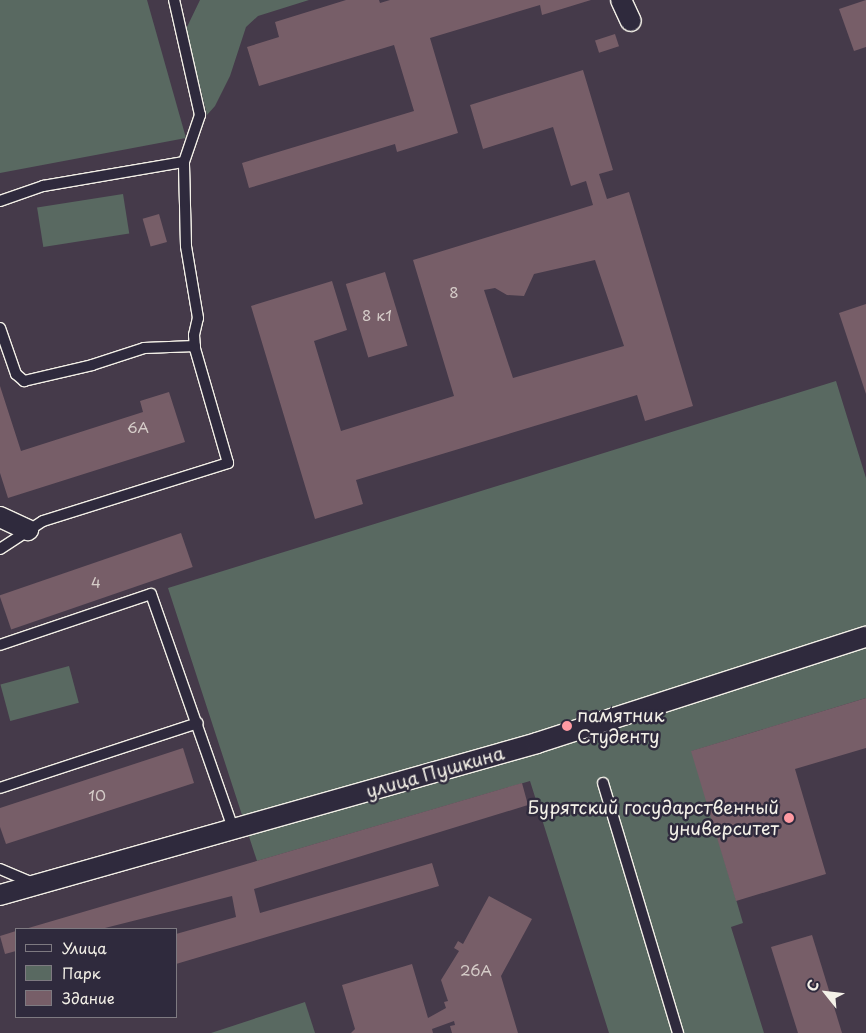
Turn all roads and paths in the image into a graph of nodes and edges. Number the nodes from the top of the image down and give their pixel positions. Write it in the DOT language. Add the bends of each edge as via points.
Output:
graph roads {
  1 [pos="174,0"];
  2 [pos="621,0"];
  3 [pos="630,21"];
  4 [pos="184,162"];
  5 [pos="0,201"];
  6 [pos="0,328"];
  7 [pos="195,346"];
  8 [pos="0,517"];
  9 [pos="28,530"];
  10 [pos="0,549"];
  11 [pos="866,637"];
  12 [pos="0,645"];
  13 [pos="198,724"];
  14 [pos="602,783"];
  15 [pos="0,788"];
  16 [pos="231,822"];
  17 [pos="0,868"];
  18 [pos="39,884"];
  19 [pos="0,896"];
  20 [pos="678,1033"];
  1 -- 4 [label="lane" via="200,115"];
  2 -- 3 [label="street"];
  4 -- 5 [label="lane" via="44,186"];
  4 -- 7 [label="lane" via="186,246 198,318"];
  6 -- 7 [label="lane" via="16,374 24,381 92,365 144,348"];
  7 -- 9 [label="lane" via="228,464 67,513"];
  8 -- 9 [label="street"];
  9 -- 10 [label="lane"];
  11 -- 18 [label="street, улица Пушкина" via="537,743"];
  12 -- 13 [label="lane" via="151,594"];
  13 -- 15 [label="lane"];
  13 -- 16 [label="lane"];
  14 -- 20 [label="lane"];
  17 -- 18 [label="lane" via="10,876"];
  18 -- 19 [label="street, улица Пушкина"];
}
